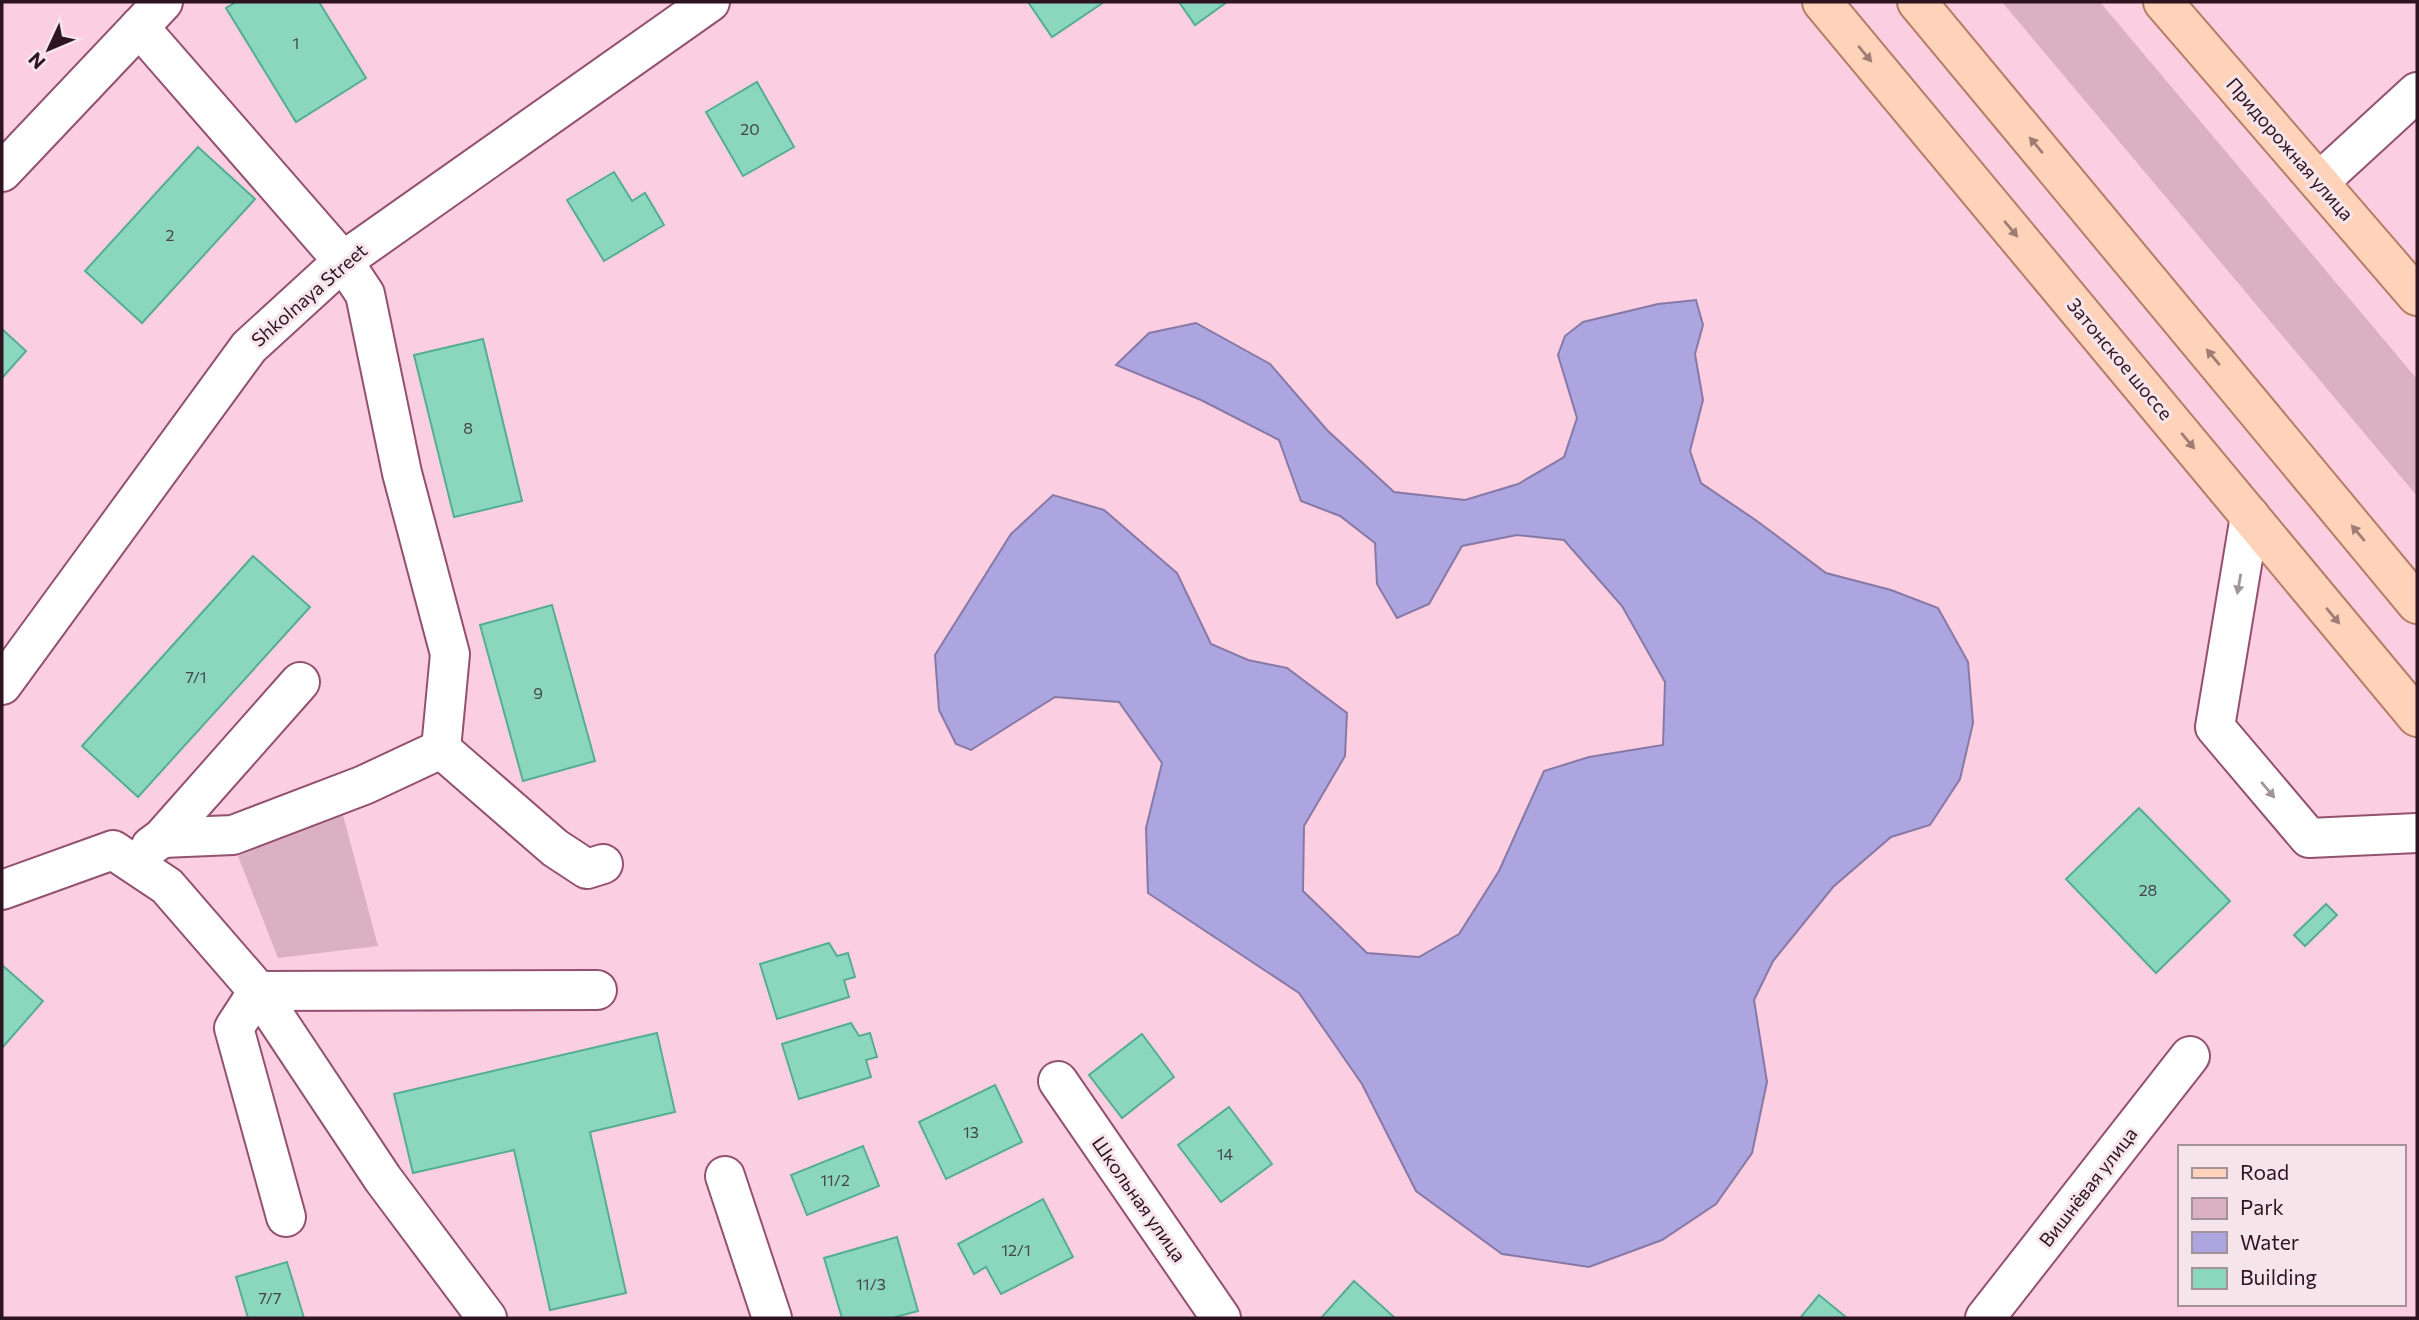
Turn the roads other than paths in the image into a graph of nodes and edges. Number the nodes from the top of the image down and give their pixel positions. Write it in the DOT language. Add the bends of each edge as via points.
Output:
graph roads {
  1 [pos="710,2"];
  2 [pos="1822,2"];
  3 [pos="1917,2"];
  4 [pos="2163,2"];
  5 [pos="151,14"];
  6 [pos="2417,92"];
  7 [pos="2,172"];
  8 [pos="2319,182"];
  9 [pos="342,261"];
  10 [pos="2417,296"];
  11 [pos="2250,516"];
  12 [pos="2417,604"];
  13 [pos="300,682"];
  14 [pos="2,685"];
  15 [pos="2417,717"];
  16 [pos="441,749"];
  17 [pos="2417,834"];
  18 [pos="162,838"];
  19 [pos="130,862"];
  20 [pos="603,864"];
  21 [pos="2,890"];
  22 [pos="597,990"];
  23 [pos="258,991"];
  24 [pos="2190,1056"];
  25 [pos="1058,1081"];
  26 [pos="724,1177"];
  27 [pos="286,1217"];
  28 [pos="487,1318"];
  29 [pos="772,1318"];
  30 [pos="1221,1318"];
  31 [pos="1985,1318"];
  1 -- 9 [label="street, Shkolnaya Street"];
  2 -- 11 [label="main road, Затонское шоссе, one-way"];
  12 -- 3 [label="main road, one-way"];
  4 -- 8 [label="main road, Придорожная улица"];
  5 -- 7 [label="street"];
  5 -- 9 [label="street"];
  6 -- 8 [label="street"];
  8 -- 10 [label="main road, Придорожная улица"];
  9 -- 14 [label="street, Shkolnaya Street" via="249,347"];
  9 -- 16 [label="street" via="365,294 402,473 450,654"];
  11 -- 15 [label="main road, Затонское шоссе, one-way"];
  11 -- 17 [label="street, one-way" via="2215,727 2309,838"];
  13 -- 18 [label="street"];
  16 -- 18 [label="street" via="364,785 233,835"];
  16 -- 20 [label="street" via="555,848 587,869"];
  18 -- 19 [label="street"];
  19 -- 21 [label="street" via="113,850"];
  19 -- 23 [label="street" via="167,886"];
  22 -- 23 [label="street"];
  23 -- 27 [label="street" via="234,1028"];
  23 -- 28 [label="street" via="383,1179"];
  24 -- 31 [label="street, Вишнёвая улица"];
  25 -- 30 [label="street, Школьная улица"];
  26 -- 29 [label="street"];
}
